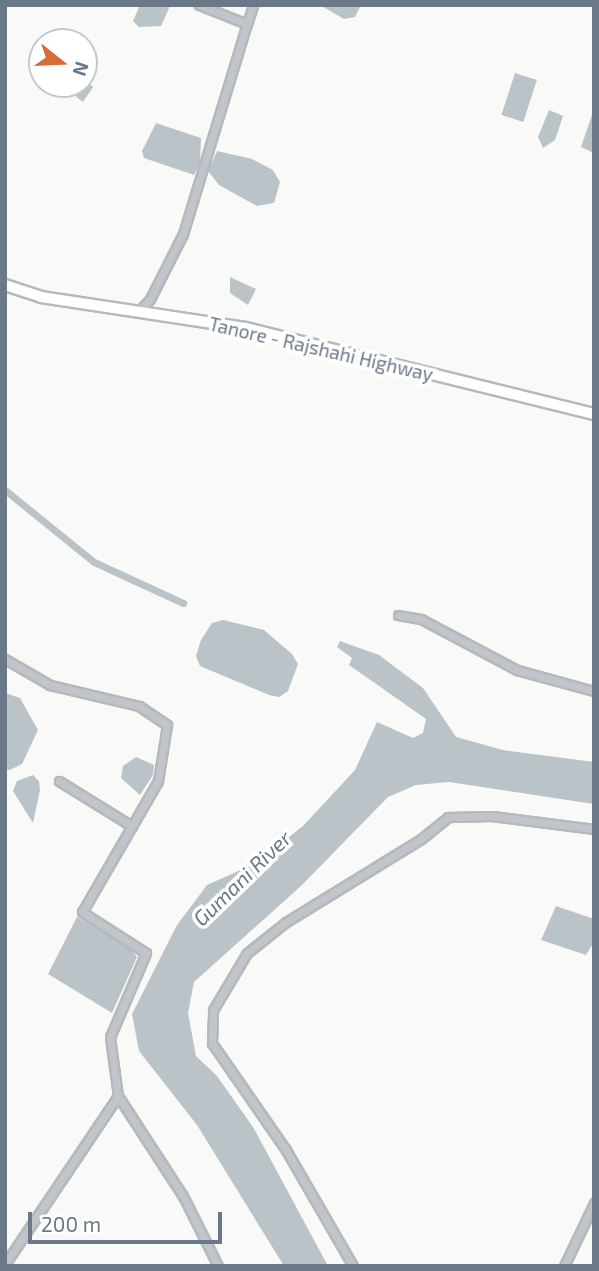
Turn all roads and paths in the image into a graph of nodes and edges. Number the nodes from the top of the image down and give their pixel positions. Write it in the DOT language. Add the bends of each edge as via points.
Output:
graph roads {
  1 [pos="199,5"];
  2 [pos="253,5"];
  3 [pos="247,24"];
  4 [pos="5,285"];
  5 [pos="137,313"];
  6 [pos="594,414"];
  7 [pos="398,615"];
  8 [pos="5,659"];
  9 [pos="594,691"];
  10 [pos="59,780"];
  11 [pos="132,826"];
  12 [pos="594,829"];
  13 [pos="118,1096"];
  14 [pos="594,1203"];
  15 [pos="5,1264"];
  16 [pos="218,1266"];
  17 [pos="353,1266"];
  18 [pos="564,1266"];
  1 -- 3 [label="street"];
  2 -- 3 [label="street"];
  3 -- 5 [label="street" via="183,234 150,299"];
  4 -- 5 [label="main road, Tanore - Rajshahi Highway" via="41,298"];
  5 -- 6 [label="main road, Tanore - Rajshahi Highway" via="246,328"];
  7 -- 9 [label="street" via="421,619 517,670"];
  8 -- 11 [label="street" via="50,685 139,706 167,725 158,781"];
  10 -- 11 [label="street"];
  11 -- 13 [label="street" via="82,912 146,953 110,1037"];
  12 -- 17 [label="street" via="492,816 448,817 421,839 286,922 247,954 213,1010 212,1043 286,1150"];
  13 -- 15 [label="street"];
  13 -- 16 [label="street" via="183,1196"];
  14 -- 18 [label="street"];
}
